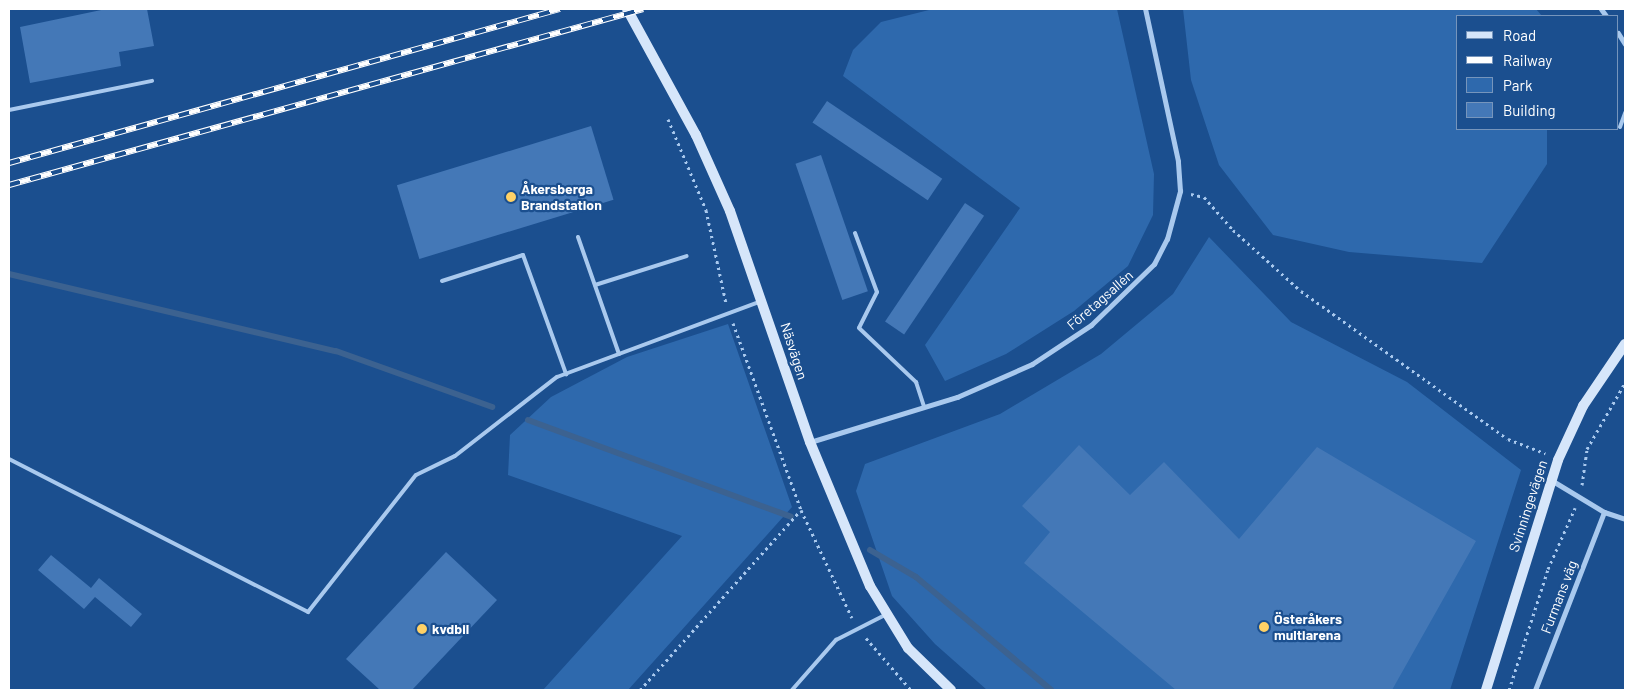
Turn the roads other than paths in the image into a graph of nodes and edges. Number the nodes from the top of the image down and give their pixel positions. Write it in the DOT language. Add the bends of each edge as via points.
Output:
graph roads {
  1 [pos="627,9"];
  2 [pos="1145,9"];
  3 [pos="152,80"];
  4 [pos="9,110"];
  5 [pos="1625,113"];
  6 [pos="1620,127"];
  7 [pos="855,233"];
  8 [pos="578,237"];
  9 [pos="687,256"];
  10 [pos="442,281"];
  11 [pos="595,285"];
  12 [pos="763,301"];
  13 [pos="1625,344"];
  14 [pos="619,354"];
  15 [pos="566,374"];
  16 [pos="924,408"];
  17 [pos="810,442"];
  18 [pos="9,459"];
  19 [pos="1550,480"];
  20 [pos="1604,512"];
  21 [pos="1625,519"];
  22 [pos="885,615"];
  23 [pos="947,689"];
  24 [pos="792,690"];
  25 [pos="1486,690"];
  26 [pos="1534,690"];
  1 -- 12 [label="street, Näsvägen" via="696,135"];
  2 -- 16 [label="street, Företagsallén" via="1178,160 1180,191 1167,239 1154,264 1113,307 1065,344 1032,364"];
  3 -- 4 [label="lane"];
  5 -- 6 [label="lane"];
  7 -- 16 [label="lane" via="877,292 859,328 916,382"];
  8 -- 11 [label="lane"];
  9 -- 11 [label="lane"];
  10 -- 15 [label="lane" via="523,255"];
  11 -- 14 [label="lane"];
  12 -- 14 [label="lane"];
  12 -- 17 [label="street, Näsvägen"];
  13 -- 19 [label="street, Svinningevägen" via="1583,406"];
  14 -- 15 [label="lane"];
  15 -- 18 [label="lane" via="455,456 416,476 308,612"];
  16 -- 17 [label="street, Företagsallén"];
  17 -- 22 [label="street, Näsvägen"];
  19 -- 20 [label="street"];
  19 -- 25 [label="street, Svinningevägen"];
  20 -- 21 [label="street"];
  20 -- 26 [label="street, Furmans väg"];
  22 -- 23 [label="street, Näsvägen" via="908,648"];
  22 -- 24 [label="lane" via="836,640"];
}
